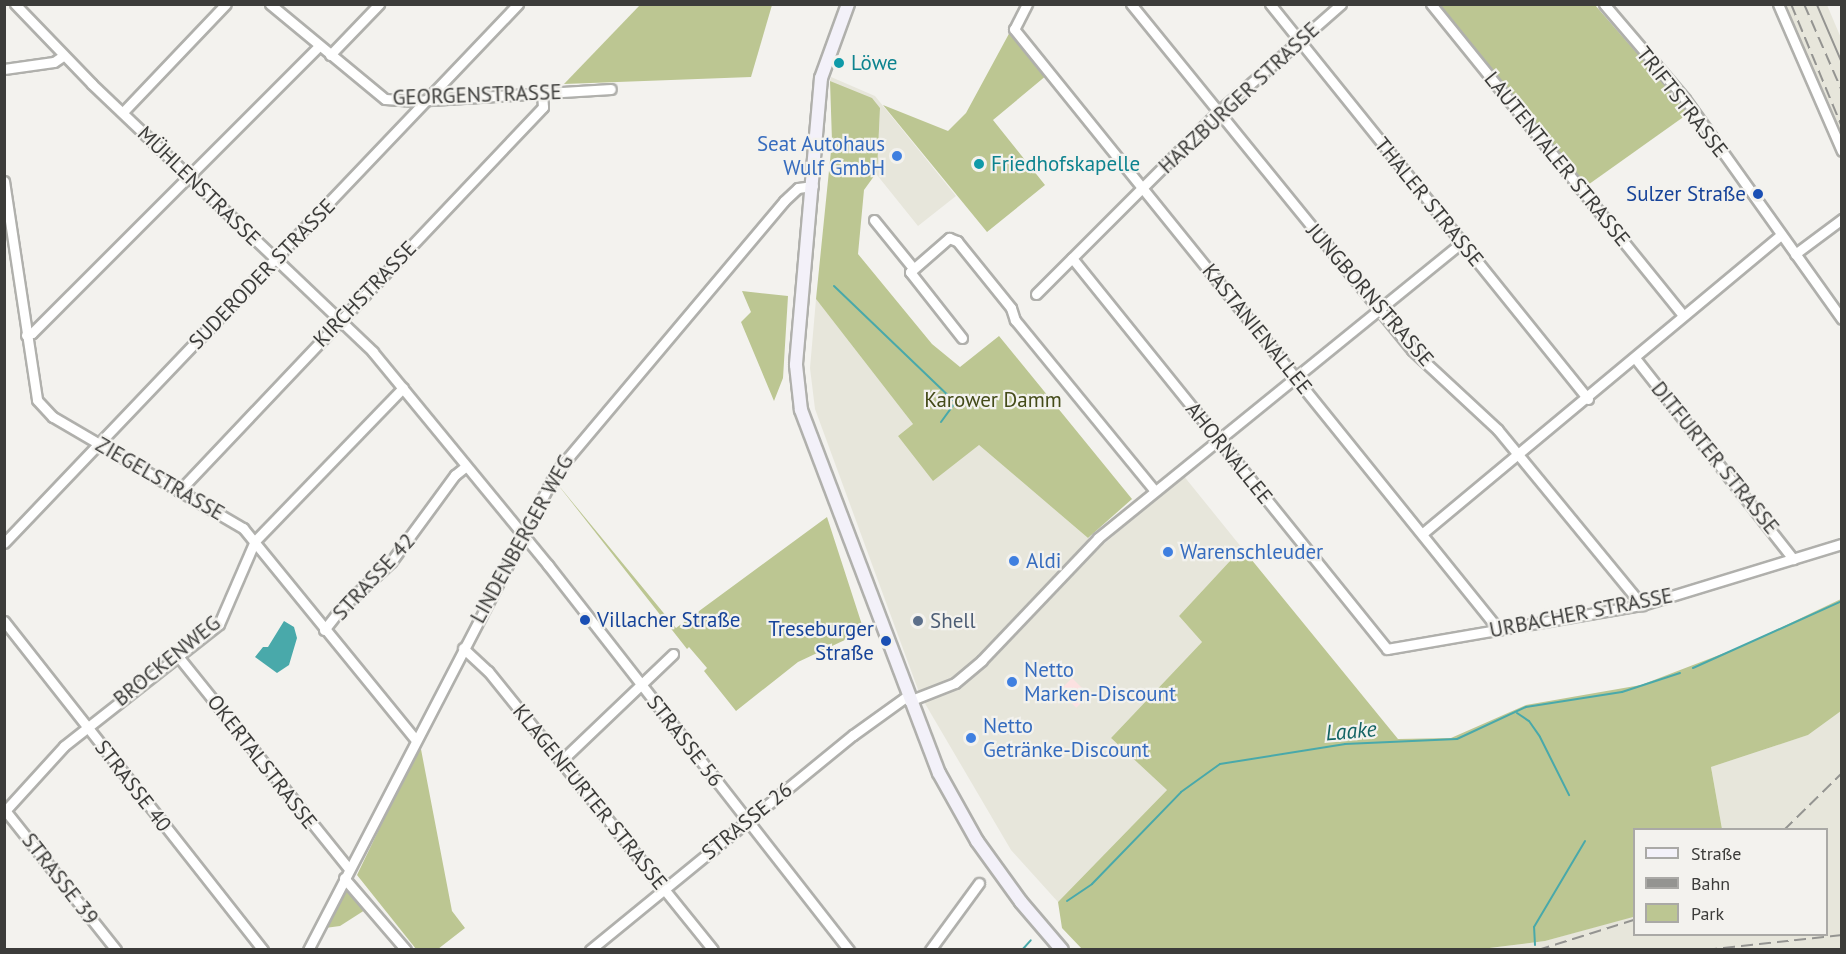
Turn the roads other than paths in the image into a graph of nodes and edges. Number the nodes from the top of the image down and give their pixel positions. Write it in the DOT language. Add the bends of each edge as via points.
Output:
graph roads {
  1 [pos="15,4"];
  2 [pos="226,4"];
  3 [pos="270,4"];
  4 [pos="379,4"];
  5 [pos="518,4"];
  6 [pos="848,4"];
  7 [pos="1027,4"];
  8 [pos="1131,4"];
  9 [pos="1270,4"];
  10 [pos="1341,4"];
  11 [pos="1431,4"];
  12 [pos="1604,4"];
  13 [pos="1778,4"];
  14 [pos="1299,40"];
  15 [pos="319,46"];
  16 [pos="330,55"];
  17 [pos="63,56"];
  18 [pos="4,69"];
  19 [pos="611,89"];
  20 [pos="542,94"];
  21 [pos="428,100"];
  22 [pos="123,112"];
  23 [pos="1217,113"];
  24 [pos="1842,150"];
  25 [pos="190,177"];
  26 [pos="4,181"];
  27 [pos="813,186"];
  28 [pos="1143,188"];
  29 [pos="1842,219"];
  30 [pos="874,220"];
  31 [pos="1781,236"];
  32 [pos="1462,242"];
  33 [pos="1795,254"];
  34 [pos="1071,258"];
  35 [pos="276,259"];
  36 [pos="912,268"];
  37 [pos="1036,294"];
  38 [pos="1378,310"];
  39 [pos="1683,315"];
  40 [pos="1842,319"];
  41 [pos="340,320"];
  42 [pos="26,335"];
  43 [pos="962,338"];
  44 [pos="1635,358"];
  45 [pos="1296,377"];
  46 [pos="403,388"];
  47 [pos="1588,399"];
  48 [pos="1218,440"];
  49 [pos="99,444"];
  50 [pos="1519,456"];
  51 [pos="466,466"];
  52 [pos="179,491"];
  53 [pos="1155,491"];
  54 [pos="522,533"];
  55 [pos="1423,533"];
  56 [pos="255,542"];
  57 [pos="4,543"];
  58 [pos="1842,544"];
  59 [pos="1793,559"];
  60 [pos="1642,605"];
  61 [pos="4,621"];
  62 [pos="324,630"];
  63 [pos="1499,630"];
  64 [pos="463,648"];
  65 [pos="1387,649"];
  66 [pos="673,654"];
  67 [pos="177,655"];
  68 [pos="642,685"];
  69 [pos="908,699"];
  70 [pos="86,727"];
  71 [pos="416,739"];
  72 [pos="561,761"];
  73 [pos="5,811"];
  74 [pos="747,821"];
  75 [pos="348,868"];
  76 [pos="344,878"];
  77 [pos="979,883"];
  78 [pos="665,889"];
  79 [pos="116,950"];
  80 [pos="263,950"];
  81 [pos="308,950"];
  82 [pos="406,950"];
  83 [pos="590,950"];
  84 [pos="713,950"];
  85 [pos="849,950"];
  86 [pos="930,950"];
  87 [pos="1062,950"];
  1 -- 17 [label="street, MÜHLENSTRASSE"];
  2 -- 22 [label="street"];
  3 -- 15 [label="street, GEORGENSTRASSE"];
  4 -- 16 [label="street"];
  5 -- 21 [label="street, SUDERODER STRASSE"];
  6 -- 27 [label="main road" via="821,78"];
  7 -- 28 [label="street, KASTANIENALLEE" via="1014,29"];
  8 -- 23 [label="street, JUNGBORNSTRASSE"];
  9 -- 14 [label="street, THALER STRASSE"];
  10 -- 14 [label="street, HARZBURGER STRASSE"];
  11 -- 39 [label="street, LAUTENTALER STRASSE"];
  12 -- 31 [label="street, TRIFTSTRASSE" via="1685,99"];
  13 -- 24 [label="street"];
  14 -- 23 [label="street, HARZBURGER STRASSE"];
  14 -- 32 [label="street, THALER STRASSE"];
  15 -- 16 [label="street, GEORGENSTRASSE"];
  15 -- 25 [label="street"];
  16 -- 21 [label="street, GEORGENSTRASSE" via="378,96"];
  17 -- 18 [label="street" via="54,62"];
  17 -- 22 [label="street, MÜHLENSTRASSE"];
  19 -- 20 [label="street, GEORGENSTRASSE"];
  20 -- 21 [label="street, GEORGENSTRASSE"];
  20 -- 41 [label="street, KIRCHSTRASSE" via="543,106"];
  21 -- 35 [label="street, SUDERODER STRASSE"];
  22 -- 25 [label="street, MÜHLENSTRASSE"];
  23 -- 28 [label="street, HARZBURGER STRASSE"];
  23 -- 38 [label="street, JUNGBORNSTRASSE"];
  25 -- 35 [label="street, MÜHLENSTRASSE"];
  25 -- 42 [label="street"];
  26 -- 42 [label="street, ZIEGELSTRASSE"];
  27 -- 54 [label="street, LINDENBERGER WEG" via="798,188 784,201 570,452"];
  27 -- 69 [label="main road" via="796,365 801,410"];
  28 -- 34 [label="street, HARZBURGER STRASSE"];
  28 -- 45 [label="street, KASTANIENALLEE"];
  29 -- 33 [label="street"];
  30 -- 36 [label="street"];
  31 -- 33 [label="street, TRIFTSTRASSE"];
  31 -- 39 [label="street"];
  32 -- 38 [label="street"];
  32 -- 47 [label="street, THALER STRASSE"];
  33 -- 40 [label="street, TRIFTSTRASSE"];
  34 -- 37 [label="street, HARZBURGER STRASSE"];
  34 -- 48 [label="street, AHORNALLEE"];
  35 -- 41 [label="street, MÜHLENSTRASSE"];
  35 -- 49 [label="street, SUDERODER STRASSE"];
  36 -- 43 [label="street" via="912,278"];
  36 -- 53 [label="street" via="949,238 957,241 1011,308 1015,320"];
  38 -- 45 [label="street"];
  38 -- 50 [label="street, JUNGBORNSTRASSE" via="1412,350"];
  39 -- 44 [label="street"];
  41 -- 46 [label="street, MÜHLENSTRASSE"];
  41 -- 52 [label="street, KIRCHSTRASSE"];
  42 -- 49 [label="street, ZIEGELSTRASSE" via="37,400 53,417"];
  44 -- 47 [label="street"];
  44 -- 59 [label="street, DITFURTER STRASSE"];
  45 -- 48 [label="street"];
  45 -- 55 [label="street, KASTANIENALLEE"];
  46 -- 51 [label="street, MÜHLENSTRASSE"];
  46 -- 56 [label="street, BROCKENWEG"];
  47 -- 50 [label="street"];
  48 -- 53 [label="street"];
  48 -- 65 [label="street, AHORNALLEE"];
  49 -- 52 [label="street, ZIEGELSTRASSE"];
  49 -- 57 [label="street, SUDERODER STRASSE"];
  50 -- 55 [label="street"];
  50 -- 60 [label="street, JUNGBORNSTRASSE"];
  51 -- 54 [label="street, MÜHLENSTRASSE"];
  51 -- 62 [label="street, STRASSE 42" via="455,475 399,554"];
  52 -- 56 [label="street, ZIEGELSTRASSE" via="243,528"];
  53 -- 69 [label="street" via="1087,548 982,660 955,683"];
  54 -- 64 [label="street, LINDENBERGER WEG"];
  54 -- 68 [label="street, STRASSE 56"];
  55 -- 63 [label="street, KASTANIENALLEE"];
  56 -- 62 [label="street, ZIEGELSTRASSE"];
  56 -- 67 [label="street, BROCKENWEG" via="224,617"];
  58 -- 59 [label="street, URBACHER STRASSE"];
  59 -- 60 [label="street, URBACHER STRASSE"];
  60 -- 63 [label="street, URBACHER STRASSE"];
  61 -- 70 [label="street, STRASSE 40"];
  62 -- 71 [label="street, ZIEGELSTRASSE"];
  63 -- 65 [label="street, URBACHER STRASSE"];
  64 -- 71 [label="street, LINDENBERGER WEG"];
  64 -- 72 [label="street, KLAGENFURTER STRASSE" via="488,671"];
  66 -- 68 [label="street"];
  67 -- 70 [label="street, BROCKENWEG"];
  67 -- 75 [label="street, OKERTALSTRASSE"];
  68 -- 72 [label="street"];
  68 -- 74 [label="street, STRASSE 56"];
  69 -- 74 [label="street, STRASSE 26"];
  69 -- 87 [label="main road" via="957,807 977,841"];
  70 -- 73 [label="street, BROCKENWEG" via="43,766"];
  70 -- 80 [label="street, STRASSE 40"];
  71 -- 75 [label="street, LINDENBERGER WEG"];
  72 -- 78 [label="street, KLAGENFURTER STRASSE"];
  73 -- 79 [label="street, STRASSE 39"];
  74 -- 78 [label="street, STRASSE 26"];
  74 -- 85 [label="street, STRASSE 56"];
  75 -- 76 [label="street, LINDENBERGER WEG"];
  76 -- 81 [label="street, LINDENBERGER WEG"];
  76 -- 82 [label="street"];
  77 -- 86 [label="street"];
  78 -- 83 [label="street, STRASSE 26"];
  78 -- 84 [label="street, KLAGENFURTER STRASSE"];
}
